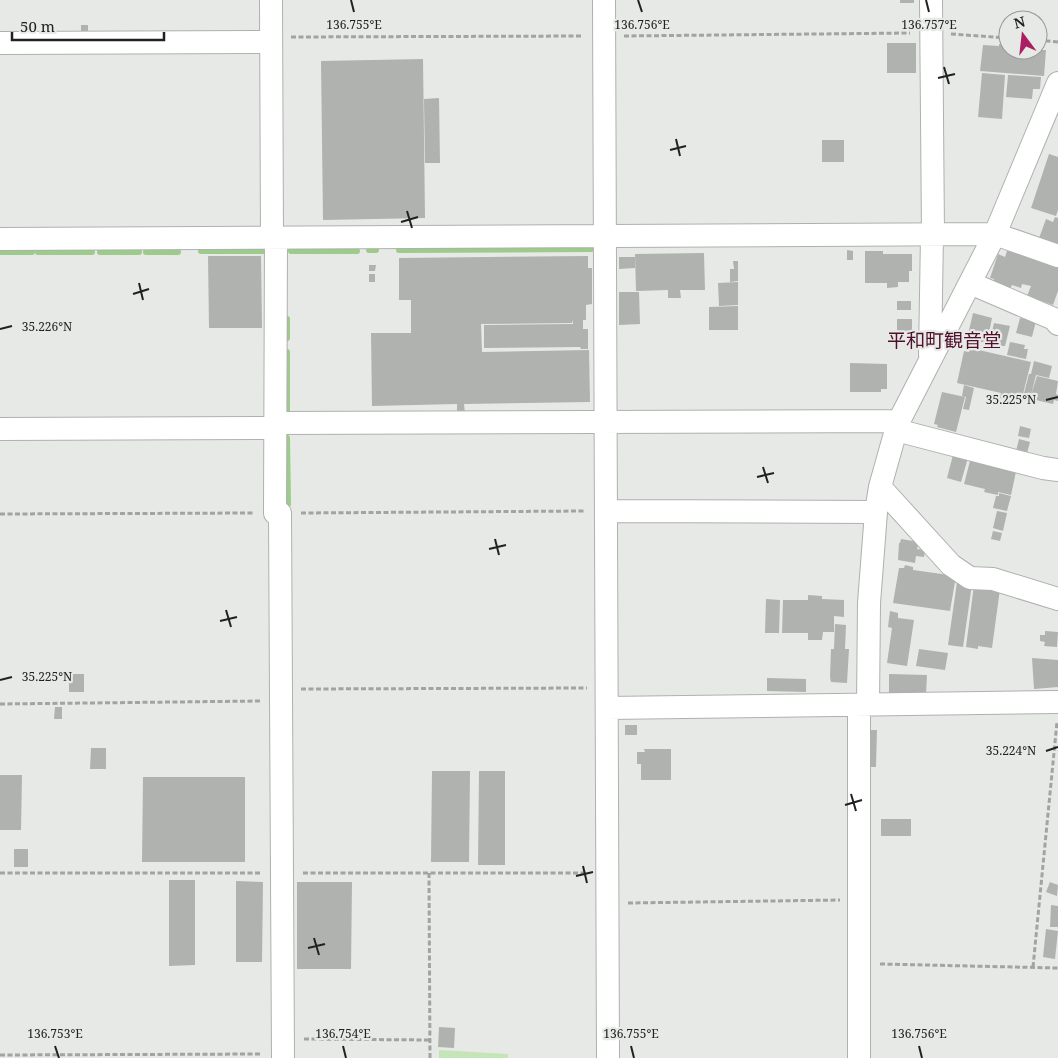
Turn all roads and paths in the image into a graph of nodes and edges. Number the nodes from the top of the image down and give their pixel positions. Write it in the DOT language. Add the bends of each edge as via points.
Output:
graph roads {
  1 [pos="271,0"];
  2 [pos="604,0"];
  3 [pos="931,0"];
  4 [pos="932,33"];
  5 [pos="604,36"];
  6 [pos="998,37"];
  7 [pos="271,39"];
  8 [pos="0,43"];
  9 [pos="1058,85"];
  10 [pos="932,234"];
  11 [pos="995,234"];
  12 [pos="606,236"];
  13 [pos="274,238"];
  14 [pos="0,239"];
  15 [pos="1058,256"];
  16 [pos="970,283"];
  17 [pos="1058,324"];
  18 [pos="930,361"];
  19 [pos="606,422"];
  20 [pos="275,425"];
  21 [pos="897,425"];
  22 [pos="0,429"];
  23 [pos="1058,470"];
  24 [pos="880,487"];
  25 [pos="606,511"];
  26 [pos="876,512"];
  27 [pos="1058,599"];
  28 [pos="281,695"];
  29 [pos="607,698"];
  30 [pos="1058,702"];
  31 [pos="0,704"];
  32 [pos="863,705"];
  33 [pos="1058,716"];
  34 [pos="429,873"];
  35 [pos="859,900"];
  36 [pos="608,903"];
  37 [pos="859,964"];
  38 [pos="1033,967"];
  39 [pos="1058,968"];
  40 [pos="431,1040"];
  41 [pos="283,1051"];
  42 [pos="0,1055"];
  43 [pos="430,1058"];
  44 [pos="608,1058"];
  45 [pos="859,1058"];
  1 -- 7 [label="street"];
  2 -- 5 [label="street"];
  3 -- 4 [label="street"];
  4 -- 5 [label="path"];
  4 -- 6 [label="path"];
  4 -- 10 [label="street"];
  5 -- 7 [label="path"];
  5 -- 12 [label="street"];
  7 -- 8 [label="street"];
  7 -- 13 [label="street"];
  9 -- 11 [label="street"];
  10 -- 11 [label="street"];
  10 -- 12 [label="street"];
  10 -- 18 [label="street"];
  11 -- 15 [label="street"];
  11 -- 16 [label="street"];
  12 -- 13 [label="street"];
  12 -- 19 [label="street"];
  13 -- 14 [label="street"];
  13 -- 20 [label="street"];
  16 -- 17 [label="street" via="1054,318"];
  16 -- 18 [label="street"];
  18 -- 21 [label="street"];
  19 -- 20 [label="street"];
  19 -- 21 [label="street"];
  19 -- 25 [label="street"];
  20 -- 22 [label="street"];
  20 -- 28 [label="street"];
  21 -- 23 [label="street"];
  21 -- 24 [label="street"];
  24 -- 26 [label="street"];
  24 -- 27 [label="street" via="951,565 970,578 993,579"];
  25 -- 26 [label="street"];
  25 -- 29 [label="street"];
  26 -- 32 [label="street"];
  28 -- 29 [label="path"];
  28 -- 31 [label="path"];
  28 -- 41 [label="street"];
  29 -- 32 [label="street"];
  29 -- 36 [label="street"];
  30 -- 32 [label="street"];
  32 -- 35 [label="street"];
  33 -- 38 [label="path"];
  34 -- 40 [label="path"];
  35 -- 36 [label="path"];
  35 -- 37 [label="street"];
  36 -- 44 [label="street"];
  37 -- 38 [label="path"];
  37 -- 45 [label="street"];
  38 -- 39 [label="path"];
  40 -- 41 [label="path" via="318,1038"];
  40 -- 43 [label="path"];
  41 -- 42 [label="path"];
}
